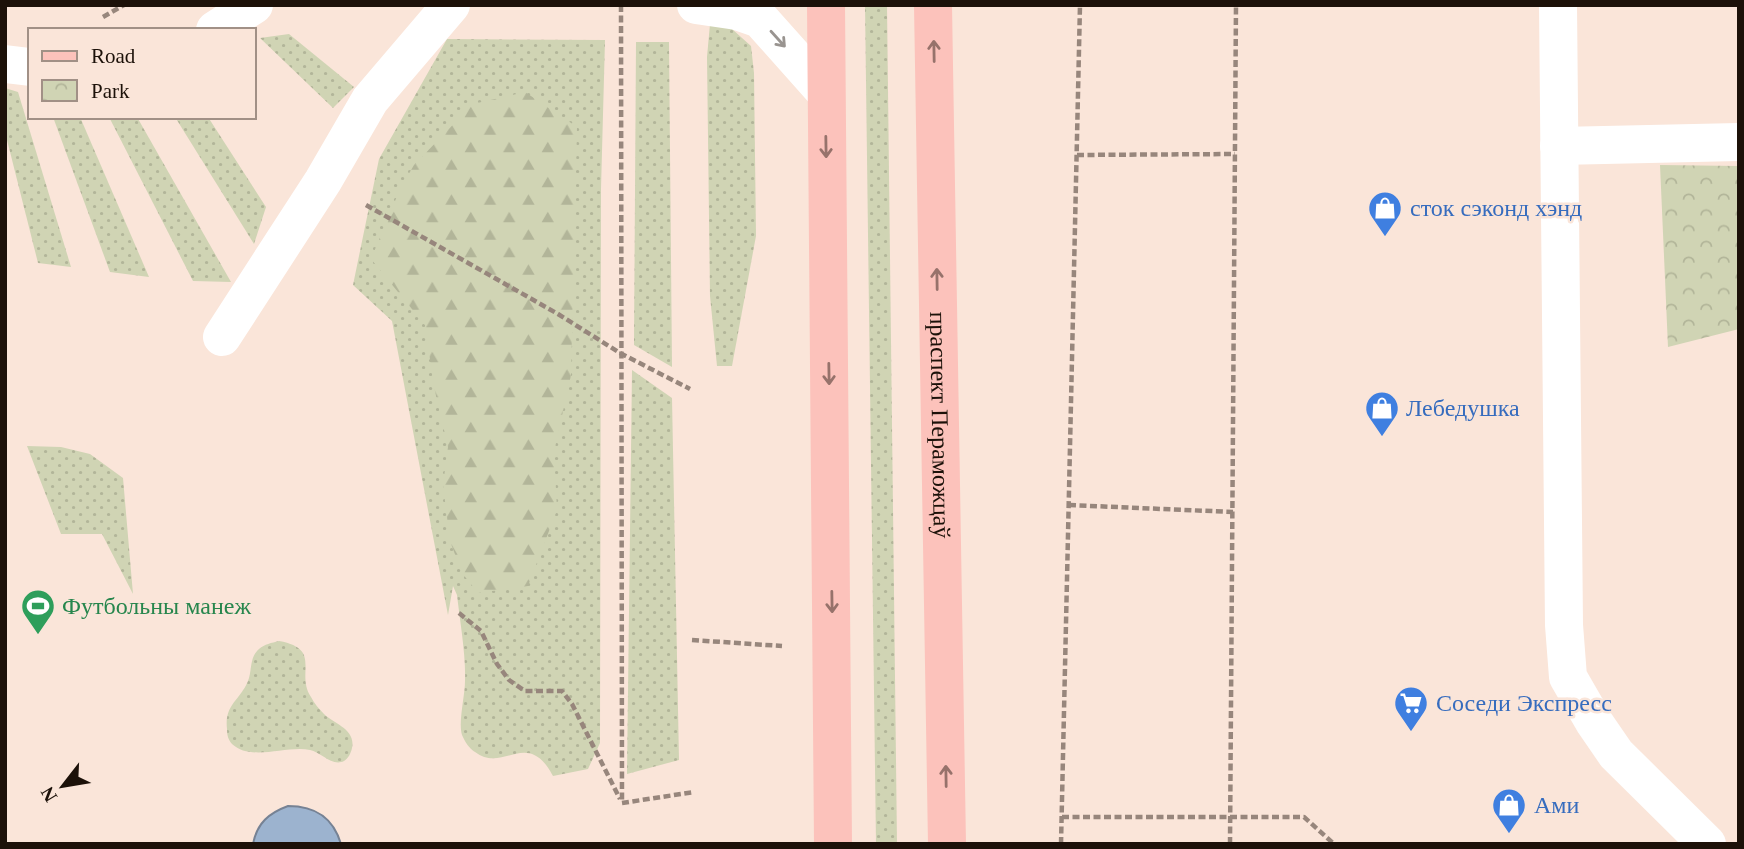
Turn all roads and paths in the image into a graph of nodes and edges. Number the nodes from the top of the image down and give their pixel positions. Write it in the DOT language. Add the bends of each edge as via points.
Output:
graph roads {
  1 [pos="124,5"];
  2 [pos="254,5"];
  3 [pos="452,5"];
  4 [pos="621,5"];
  5 [pos="696,5"];
  6 [pos="826,5"];
  7 [pos="933,5"];
  8 [pos="1080,5"];
  9 [pos="1236,5"];
  10 [pos="1558,5"];
  11 [pos="103,17"];
  12 [pos="218,28"];
  13 [pos="5,64"];
  14 [pos="28,67"];
  15 [pos="825,93"];
  16 [pos="1739,142"];
  17 [pos="1559,146"];
  18 [pos="1235,154"];
  19 [pos="1077,155"];
  20 [pos="323,181"];
  21 [pos="222,337"];
  22 [pos="620,353"];
  23 [pos="690,389"];
  24 [pos="1069,506"];
  25 [pos="1233,512"];
  26 [pos="459,613"];
  27 [pos="692,640"];
  28 [pos="833,650"];
  29 [pos="694,792"];
  30 [pos="622,803"];
  31 [pos="1230,816"];
  32 [pos="1061,817"];
  33 [pos="833,844"];
  34 [pos="947,844"];
  35 [pos="1061,844"];
  36 [pos="1230,844"];
  37 [pos="1334,844"];
  38 [pos="1707,844"];
  1 -- 11 [label="path"];
  2 -- 12 [label="lane"];
  3 -- 20 [label="lane" via="370,100"];
  4 -- 22 [label="path"];
  5 -- 15 [label="lane, one-way" via="760,19"];
  6 -- 15 [label="main road"];
  34 -- 7 [label="main road, праспект Пераможцаў, one-way"];
  8 -- 19 [label="path"];
  9 -- 18 [label="path"];
  10 -- 17 [label="lane"];
  13 -- 14 [label="lane"];
  15 -- 28 [label="main road, one-way"];
  16 -- 17 [label="lane"];
  17 -- 38 [label="lane" via="1568,677 1616,754"];
  18 -- 19 [label="path"];
  18 -- 25 [label="path"];
  19 -- 24 [label="path"];
  20 -- 21 [label="lane"];
  20 -- 22 [label="path"];
  22 -- 23 [label="path"];
  22 -- 30 [label="path"];
  24 -- 25 [label="path"];
  24 -- 32 [label="path"];
  25 -- 31 [label="path"];
  26 -- 30 [label="path" via="481,631 509,680 525,691 562,691"];
  27 -- 28 [label="path"];
  28 -- 33 [label="main road"];
  29 -- 30 [label="path"];
  31 -- 32 [label="path"];
  31 -- 36 [label="path"];
  31 -- 37 [label="path" via="1304,817"];
  32 -- 35 [label="path"];
}
